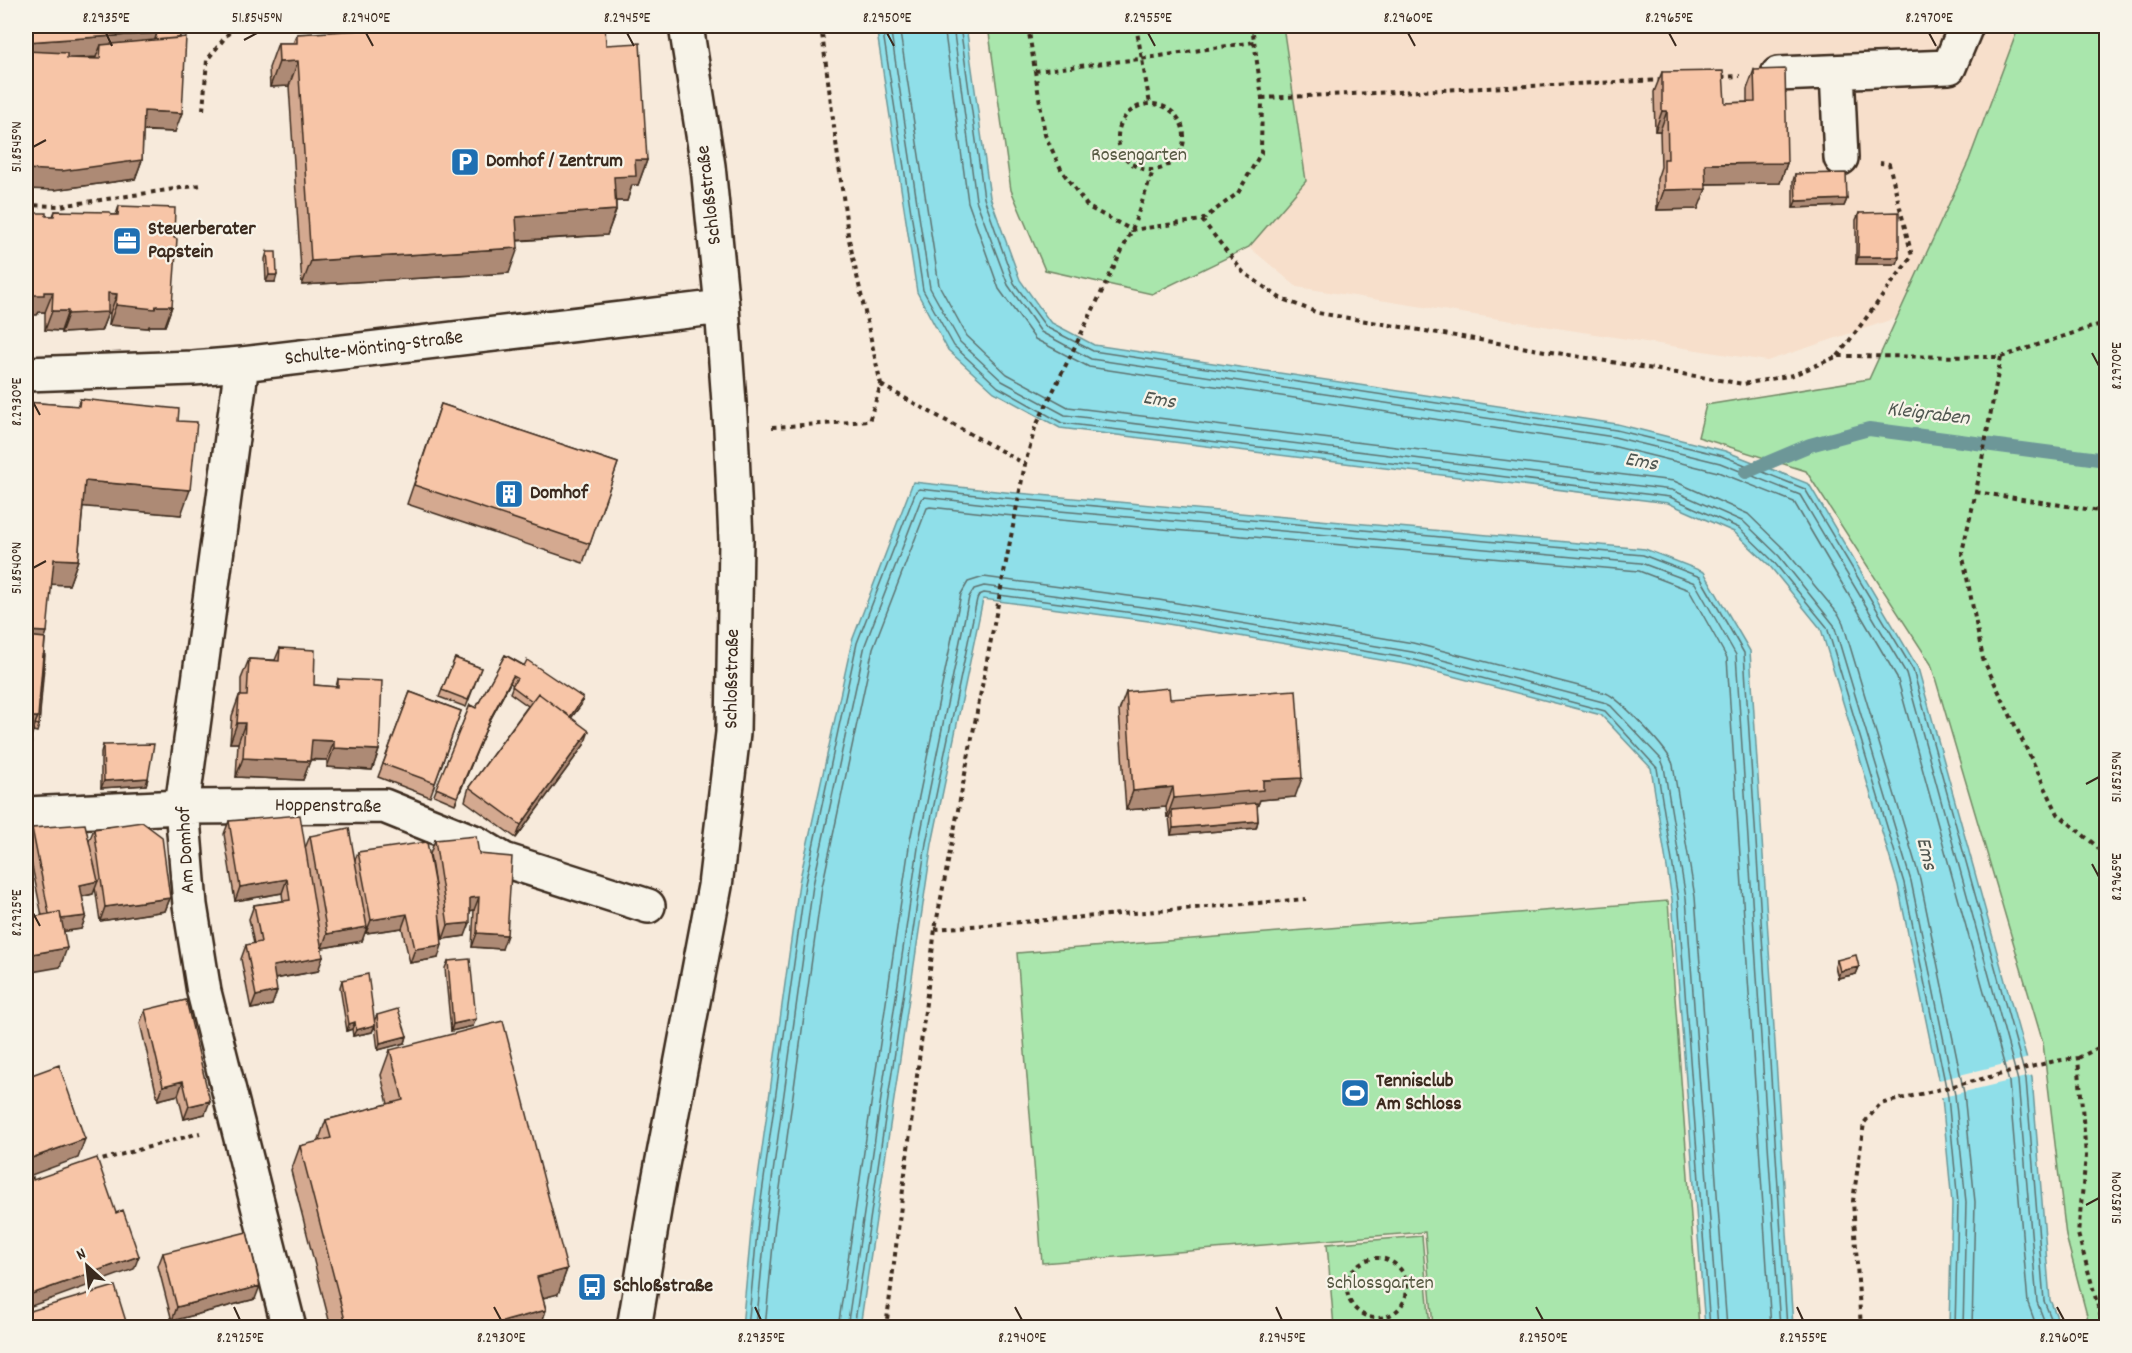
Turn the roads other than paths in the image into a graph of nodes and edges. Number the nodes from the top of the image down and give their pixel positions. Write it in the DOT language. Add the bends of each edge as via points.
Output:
graph roads {
  1 [pos="686,26"];
  2 [pos="1966,26"];
  3 [pos="1838,72"];
  4 [pos="1778,74"];
  5 [pos="1841,158"];
  6 [pos="722,307"];
  7 [pos="242,364"];
  8 [pos="26,374"];
  9 [pos="182,807"];
  10 [pos="26,814"];
  11 [pos="648,906"];
  12 [pos="289,1328"];
  13 [pos="634,1328"];
  1 -- 6 [label="street, Schloßstraße" via="708,166"];
  2 -- 3 [label="street" via="1949,67"];
  3 -- 4 [label="street"];
  3 -- 5 [label="street"];
  6 -- 7 [label="street, Schulte-Mönting-Straße"];
  6 -- 13 [label="street, Schloßstraße" via="736,540 733,733 715,886"];
  7 -- 8 [label="street, Schulte-Mönting-Straße"];
  7 -- 9 [label="street, Am Domhof"];
  9 -- 10 [label="street, Hoppenstraße"];
  9 -- 11 [label="street, Hoppenstraße" via="384,806 476,843 504,860"];
  9 -- 12 [label="street, Am Domhof" via="190,905 204,992"];
}
